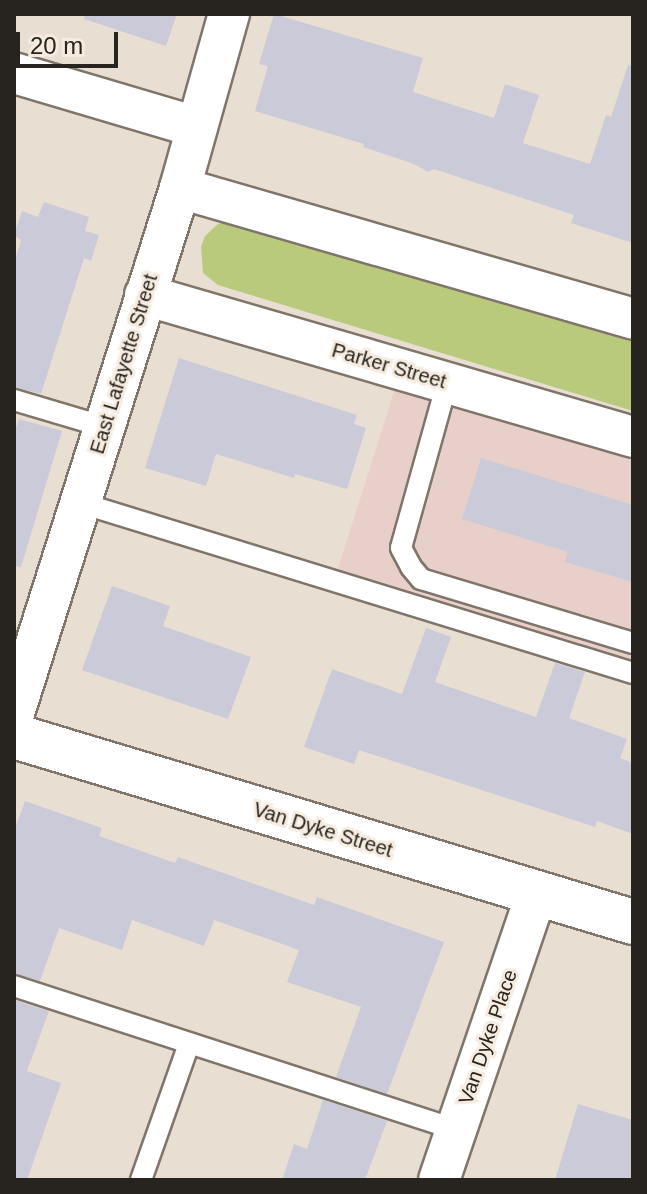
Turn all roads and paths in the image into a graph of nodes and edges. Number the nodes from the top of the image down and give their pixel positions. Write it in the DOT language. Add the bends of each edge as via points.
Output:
graph roads {
  1 [pos="229,14"];
  2 [pos="14,73"];
  3 [pos="196,127"];
  4 [pos="180,188"];
  5 [pos="145,295"];
  6 [pos="633,319"];
  7 [pos="447,383"];
  8 [pos="14,400"];
  9 [pos="105,427"];
  10 [pos="633,437"];
  11 [pos="81,503"];
  12 [pos="633,643"];
  13 [pos="633,673"];
  14 [pos="14,713"];
  15 [pos="14,736"];
  16 [pos="536,895"];
  17 [pos="633,922"];
  18 [pos="14,986"];
  19 [pos="189,1044"];
  20 [pos="456,1130"];
  21 [pos="141,1180"];
  22 [pos="439,1180"];
  1 -- 3 [label="street, East Lafayette Street"];
  2 -- 3 [label="street"];
  3 -- 4 [label="street, East Lafayette Street"];
  4 -- 5 [label="street, East Lafayette Street"];
  4 -- 6 [label="street"];
  5 -- 7 [label="street, Parker Street"];
  5 -- 9 [label="street, East Lafayette Street"];
  7 -- 10 [label="street, Parker Street"];
  7 -- 12 [label="lane" via="401,548 421,579"];
  8 -- 9 [label="lane"];
  9 -- 11 [label="street, East Lafayette Street"];
  11 -- 13 [label="lane"];
  11 -- 14 [label="street, East Lafayette Street"];
  15 -- 16 [label="main road, Van Dyke Street"];
  16 -- 17 [label="main road, Van Dyke Street"];
  16 -- 20 [label="street, Van Dyke Place"];
  18 -- 19 [label="lane"];
  19 -- 20 [label="lane"];
  19 -- 21 [label="lane"];
  20 -- 22 [label="street, Van Dyke Place"];
}
